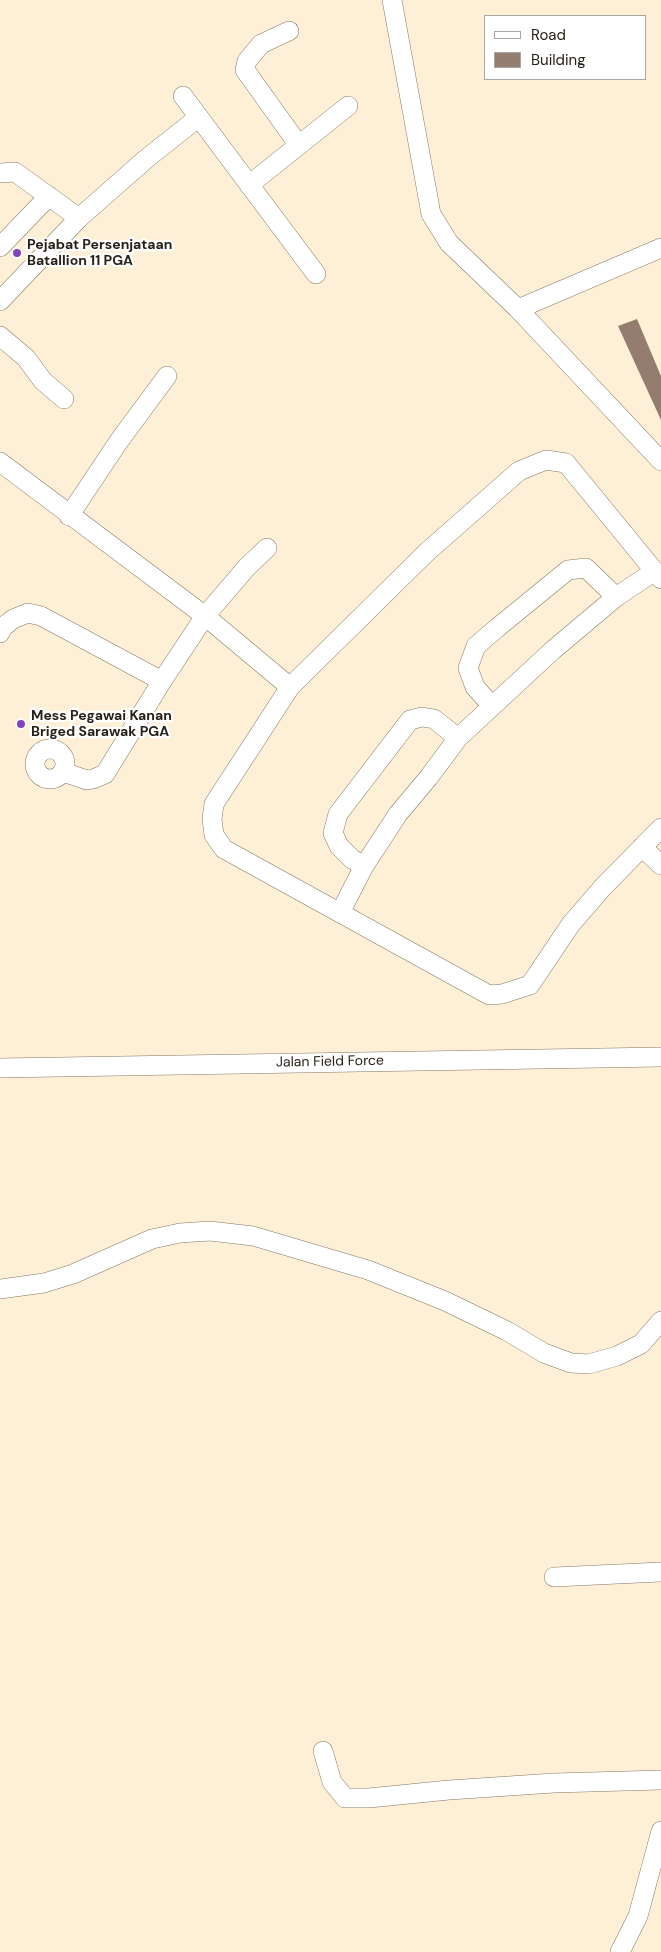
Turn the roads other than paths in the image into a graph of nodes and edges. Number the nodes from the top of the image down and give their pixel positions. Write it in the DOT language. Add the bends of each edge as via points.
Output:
graph roads {
  1 [pos="392,0"];
  2 [pos="289,31"];
  3 [pos="183,96"];
  4 [pos="348,106"];
  5 [pos="199,117"];
  6 [pos="298,144"];
  7 [pos="0,172"];
  8 [pos="249,185"];
  9 [pos="49,196"];
  10 [pos="79,218"];
  11 [pos="0,247"];
  12 [pos="661,248"];
  13 [pos="316,274"];
  14 [pos="0,301"];
  15 [pos="518,309"];
  16 [pos="0,336"];
  17 [pos="167,376"];
  18 [pos="64,399"];
  19 [pos="661,461"];
  20 [pos="0,462"];
  21 [pos="69,516"];
  22 [pos="267,548"];
  23 [pos="658,575"];
  24 [pos="616,597"];
  25 [pos="205,616"];
  26 [pos="0,633"];
  27 [pos="162,681"];
  28 [pos="290,687"];
  29 [pos="491,705"];
  30 [pos="458,738"];
  31 [pos="63,772"];
  32 [pos="661,828"];
  33 [pos="642,847"];
  34 [pos="661,865"];
  35 [pos="364,866"];
  36 [pos="340,913"];
  37 [pos="661,1056"];
  38 [pos="0,1068"];
  39 [pos="0,1289"];
  40 [pos="661,1321"];
  41 [pos="661,1572"];
  42 [pos="554,1577"];
  43 [pos="323,1751"];
  44 [pos="661,1780"];
  45 [pos="661,1831"];
  46 [pos="620,1952"];
  1 -- 15 [label="street" via="431,214 449,243"];
  2 -- 6 [label="street" via="261,44 247,61 245,70"];
  3 -- 5 [label="street"];
  4 -- 6 [label="street"];
  5 -- 8 [label="street"];
  5 -- 10 [label="street"];
  6 -- 8 [label="street"];
  7 -- 9 [label="street" via="15,172"];
  8 -- 13 [label="street"];
  9 -- 10 [label="street"];
  9 -- 11 [label="street"];
  10 -- 14 [label="street"];
  12 -- 15 [label="street"];
  15 -- 19 [label="street"];
  16 -- 18 [label="street" via="26,358 43,381"];
  17 -- 21 [label="street"];
  20 -- 21 [label="street"];
  21 -- 25 [label="street"];
  22 -- 25 [label="street"];
  23 -- 24 [label="street"];
  23 -- 28 [label="street" via="566,462 546,460 519,471 427,552"];
  24 -- 29 [label="street"];
  24 -- 29 [label="street" via="586,568 568,570 476,646 468,668 475,687"];
  25 -- 27 [label="street"];
  25 -- 28 [label="street"];
  26 -- 27 [label="street" via="13,619 28,613 41,616"];
  27 -- 31 [label="street" via="105,774 87,780"];
  28 -- 36 [label="street" via="214,804 214,835 224,849"];
  29 -- 30 [label="street"];
  30 -- 35 [label="street" via="398,814"];
  30 -- 35 [label="street" via="434,718 410,720 338,814 333,833 339,846 352,860"];
  32 -- 33 [label="street"];
  33 -- 34 [label="street"];
  33 -- 36 [label="street" via="571,924 530,985 502,994 489,995"];
  35 -- 36 [label="street"];
  37 -- 38 [label="street, Jalan Field Force"];
  39 -- 40 [label="street" via="44,1283 73,1274 152,1239 210,1231 253,1236 368,1270 445,1301 544,1353 571,1363 589,1364 625,1352 642,1344"];
  41 -- 42 [label="street"];
  43 -- 44 [label="street" via="332,1782 345,1798 554,1783"];
  45 -- 46 [label="street" via="638,1916"];
}
